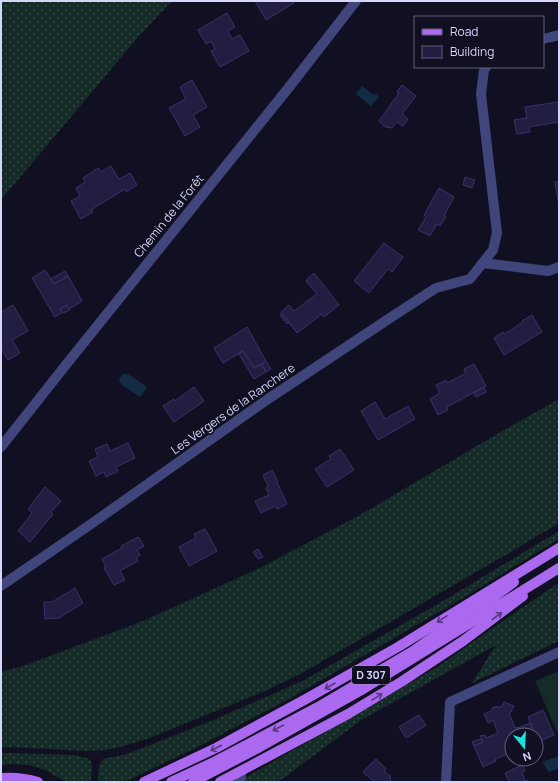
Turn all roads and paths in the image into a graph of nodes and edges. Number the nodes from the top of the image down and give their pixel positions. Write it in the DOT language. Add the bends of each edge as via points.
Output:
graph roads {
  1 [pos="356,1"];
  2 [pos="559,35"];
  3 [pos="544,39"];
  4 [pos="485,68"];
  5 [pos="483,262"];
  6 [pos="559,267"];
  7 [pos="1,447"];
  8 [pos="559,549"];
  9 [pos="559,569"];
  10 [pos="1,586"];
  11 [pos="559,652"];
  12 [pos="306,700"];
  13 [pos="318,707"];
  14 [pos="241,771"];
  15 [pos="1,778"];
  16 [pos="38,782"];
  17 [pos="144,782"];
  18 [pos="171,782"];
  19 [pos="193,782"];
  20 [pos="220,782"];
  21 [pos="239,782"];
  22 [pos="446,782"];
  1 -- 7 [label="street, Chemin de la Forêt"];
  2 -- 3 [label="street"];
  4 -- 5 [label="street, Les Vergers de la Ranchere" via="481,94 497,233 493,250"];
  5 -- 6 [label="street" via="548,271"];
  5 -- 10 [label="street, Les Vergers de la Ranchere" via="470,279 436,288 392,316 268,399"];
  8 -- 12 [label="main road, one-way"];
  8 -- 13 [label="main road, D 307" via="494,597 413,650"];
  14 -- 9 [label="main road, one-way" via="348,714 401,682 463,641"];
  9 -- 19 [label="main road, D 307" via="360,691"];
  11 -- 22 [label="street" via="450,702"];
  12 -- 13 [label="street"];
  12 -- 17 [label="main road, one-way" via="216,748"];
  13 -- 18 [label="main road, D 307, one-way"];
  14 -- 20 [label="main road"];
  14 -- 21 [label="street"];
  15 -- 16 [label="main road" via="14,777"];
}
